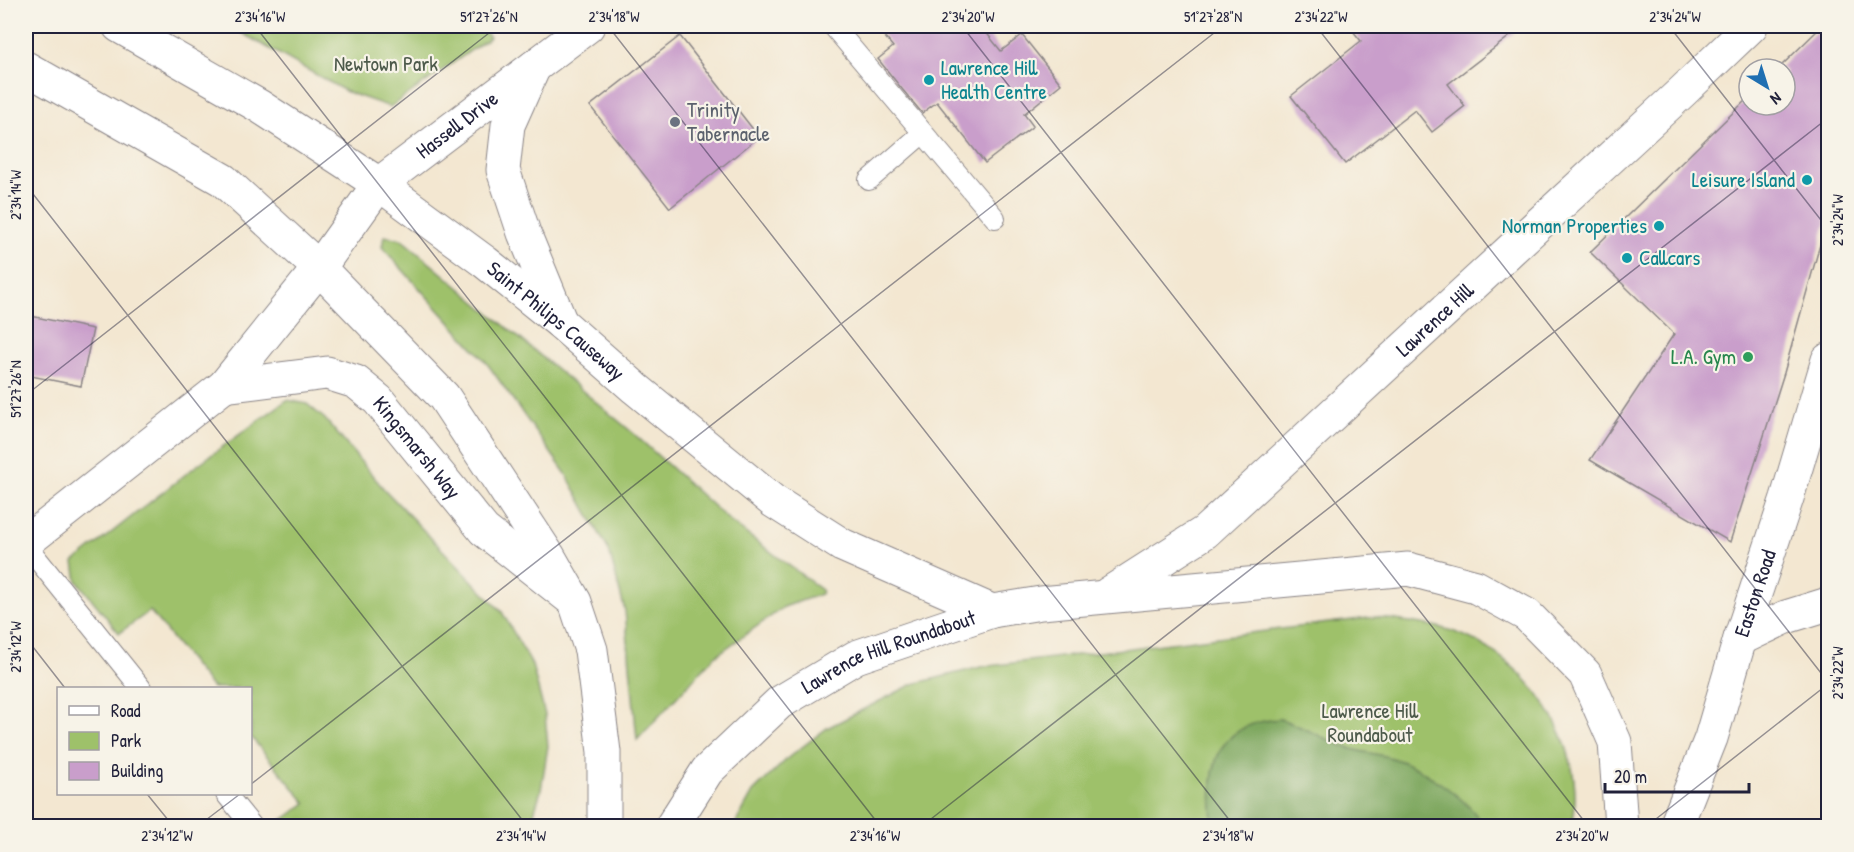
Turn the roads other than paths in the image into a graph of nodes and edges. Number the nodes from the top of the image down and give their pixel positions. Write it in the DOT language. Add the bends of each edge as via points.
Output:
graph roads {
  1 [pos="119,26"];
  2 [pos="588,26"];
  3 [pos="833,26"];
  4 [pos="1751,26"];
  5 [pos="26,68"];
  6 [pos="534,68"];
  7 [pos="923,134"];
  8 [pos="869,180"];
  9 [pos="379,184"];
  10 [pos="995,218"];
  11 [pos="319,268"];
  12 [pos="561,323"];
  13 [pos="1828,360"];
  14 [pos="224,386"];
  15 [pos="26,544"];
  16 [pos="1104,596"];
  17 [pos="575,602"];
  18 [pos="1828,603"];
  19 [pos="992,611"];
  20 [pos="1740,639"];
  21 [pos="140,687"];
  22 [pos="227,795"];
  23 [pos="252,826"];
  24 [pos="604,826"];
  25 [pos="672,826"];
  26 [pos="1621,826"];
  27 [pos="1676,826"];
  1 -- 9 [label="main road, Saint Philips Causeway" via="258,106"];
  2 -- 6 [label="main road, Hassell Drive"];
  3 -- 7 [label="lane"];
  4 -- 16 [label="main road, Lawrence Hill" via="1205,532"];
  5 -- 11 [label="main road" via="223,180"];
  6 -- 9 [label="main road, Hassell Drive"];
  6 -- 12 [label="main road, Hassell Drive" via="508,125 503,170"];
  7 -- 8 [label="lane"];
  7 -- 10 [label="lane"];
  9 -- 11 [label="main road, Hassell Drive"];
  9 -- 12 [label="main road, Saint Philips Causeway"];
  11 -- 14 [label="main road"];
  11 -- 17 [label="main road" via="444,397"];
  12 -- 19 [label="main road, Saint Philips Causeway" via="773,501 842,545"];
  13 -- 20 [label="main road, Easton Road"];
  14 -- 15 [label="main road"];
  14 -- 17 [label="main road, Kingsmarsh Way" via="327,373 356,382 378,400 484,530"];
  15 -- 21 [label="lane"];
  16 -- 19 [label="main road, Lawrence Hill Roundabout"];
  16 -- 26 [label="main road, Lawrence Hill Roundabout" via="1408,569 1476,587 1527,615 1585,674 1615,742"];
  17 -- 24 [label="main road" via="591,650 604,752"];
  18 -- 20 [label="main road"];
  19 -- 25 [label="main road, Lawrence Hill Roundabout" via="855,657 779,704 708,771"];
  20 -- 27 [label="main road, Easton Road" via="1712,738"];
  22 -- 23 [label="lane"];
}
